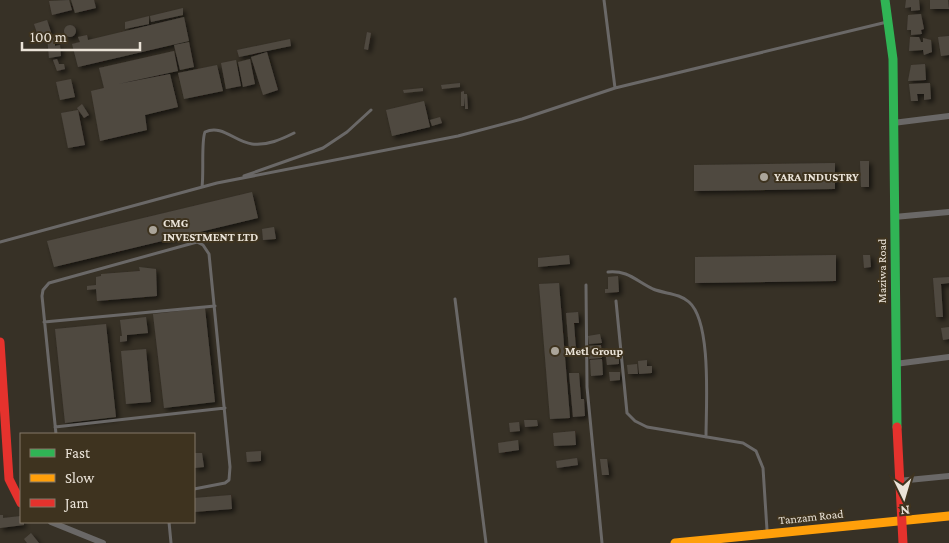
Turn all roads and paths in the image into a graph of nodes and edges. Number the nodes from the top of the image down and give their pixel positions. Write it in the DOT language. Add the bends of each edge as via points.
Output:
graph roads {
  1 [pos="604,0"];
  2 [pos="885,0"];
  3 [pos="889,21"];
  4 [pos="615,88"];
  5 [pos="371,110"];
  6 [pos="949,116"];
  7 [pos="893,123"];
  8 [pos="294,133"];
  9 [pos="239,178"];
  10 [pos="202,187"];
  11 [pos="949,212"];
  12 [pos="894,217"];
  13 [pos="0,242"];
  14 [pos="608,272"];
  15 [pos="586,285"];
  16 [pos="455,299"];
  17 [pos="616,301"];
  18 [pos="215,306"];
  19 [pos="44,322"];
  20 [pos="0,342"];
  21 [pos="949,357"];
  22 [pos="895,364"];
  23 [pos="1,367"];
  24 [pos="225,408"];
  25 [pos="55,427"];
  26 [pos="56,433"];
  27 [pos="706,437"];
  28 [pos="949,476"];
  29 [pos="898,481"];
  30 [pos="195,489"];
  31 [pos="20,500"];
  32 [pos="949,516"];
  33 [pos="902,520"];
  34 [pos="53,523"];
  35 [pos="169,523"];
  36 [pos="767,534"];
  37 [pos="103,543"];
  38 [pos="171,543"];
  39 [pos="486,543"];
  40 [pos="602,543"];
  41 [pos="675,543"];
  42 [pos="903,543"];
  1 -- 4 [label="lane"];
  2 -- 3 [label="main road, Maziwa Road"];
  3 -- 4 [label="lane"];
  3 -- 7 [label="main road, Maziwa Road" via="893,59"];
  4 -- 9 [label="lane" via="458,136"];
  5 -- 9 [label="lane" via="323,148"];
  6 -- 7 [label="street"];
  7 -- 12 [label="main road, Maziwa Road"];
  8 -- 10 [label="lane" via="278,140 254,144 217,129 205,132 202,141"];
  9 -- 10 [label="lane"];
  10 -- 13 [label="lane"];
  11 -- 12 [label="street"];
  12 -- 22 [label="main road, Maziwa Road"];
  14 -- 27 [label="lane" via="630,274 653,289 682,297 699,315 706,363"];
  15 -- 40 [label="lane" via="587,386"];
  16 -- 39 [label="lane"];
  17 -- 27 [label="lane" via="627,413 647,427"];
  18 -- 19 [label="lane"];
  18 -- 19 [label="lane" via="209,254 197,242 49,283 43,290"];
  18 -- 24 [label="lane"];
  19 -- 25 [label="lane"];
  20 -- 23 [label="main road"];
  21 -- 22 [label="street"];
  22 -- 29 [label="main road, Maziwa Road"];
  23 -- 31 [label="main road" via="9,479"];
  24 -- 25 [label="lane"];
  24 -- 30 [label="lane" via="229,480 225,484"];
  25 -- 26 [label="lane"];
  27 -- 36 [label="lane" via="743,443 756,451 763,468"];
  28 -- 29 [label="street"];
  29 -- 33 [label="main road, Maziwa Road"];
  32 -- 33 [label="main road, Tanzam Road"];
  33 -- 36 [label="main road, Tanzam Road"];
  33 -- 42 [label="main road, Maziwa Road"];
  34 -- 37 [label="street"];
  35 -- 38 [label="lane"];
  36 -- 41 [label="main road, Tanzam Road"];
}
